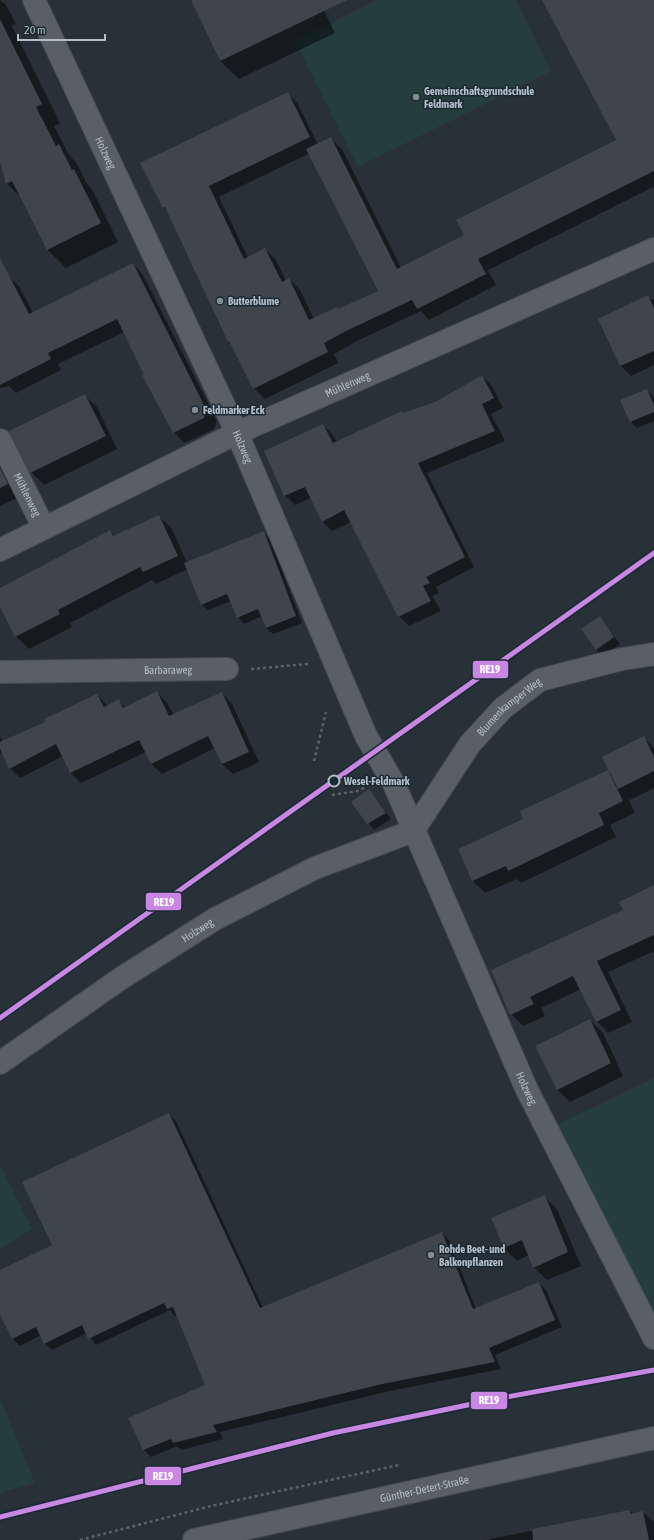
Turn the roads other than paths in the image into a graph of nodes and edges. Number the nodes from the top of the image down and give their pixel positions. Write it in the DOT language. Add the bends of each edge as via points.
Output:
graph roads {
  1 [pos="34,0"];
  2 [pos="654,249"];
  3 [pos="237,433"];
  4 [pos="0,440"];
  5 [pos="44,528"];
  6 [pos="0,550"];
  7 [pos="654,654"];
  8 [pos="227,669"];
  9 [pos="0,672"];
  10 [pos="413,831"];
  11 [pos="0,1063"];
  12 [pos="654,1338"];
  13 [pos="654,1438"];
  14 [pos="218,1537"];
  15 [pos="194,1540"];
  1 -- 3 [label="street, Holzweg"];
  2 -- 3 [label="street, Mühlenweg"];
  3 -- 5 [label="street, Mühlenweg"];
  3 -- 10 [label="street, Holzweg" via="366,736 394,784"];
  4 -- 5 [label="street, Mühlenweg"];
  5 -- 6 [label="street, Mühlenweg"];
  7 -- 10 [label="street, Blumenkamper Weg" via="622,659 540,680 509,703 470,744"];
  8 -- 9 [label="street, Barbaraweg"];
  10 -- 11 [label="street, Holzweg" via="315,868 215,919 120,979"];
  10 -- 12 [label="street, Holzweg" via="527,1090"];
  13 -- 14 [label="street, Günther-Detert-Straße"];
  14 -- 15 [label="street, Günther-Detert-Straße"];
}
